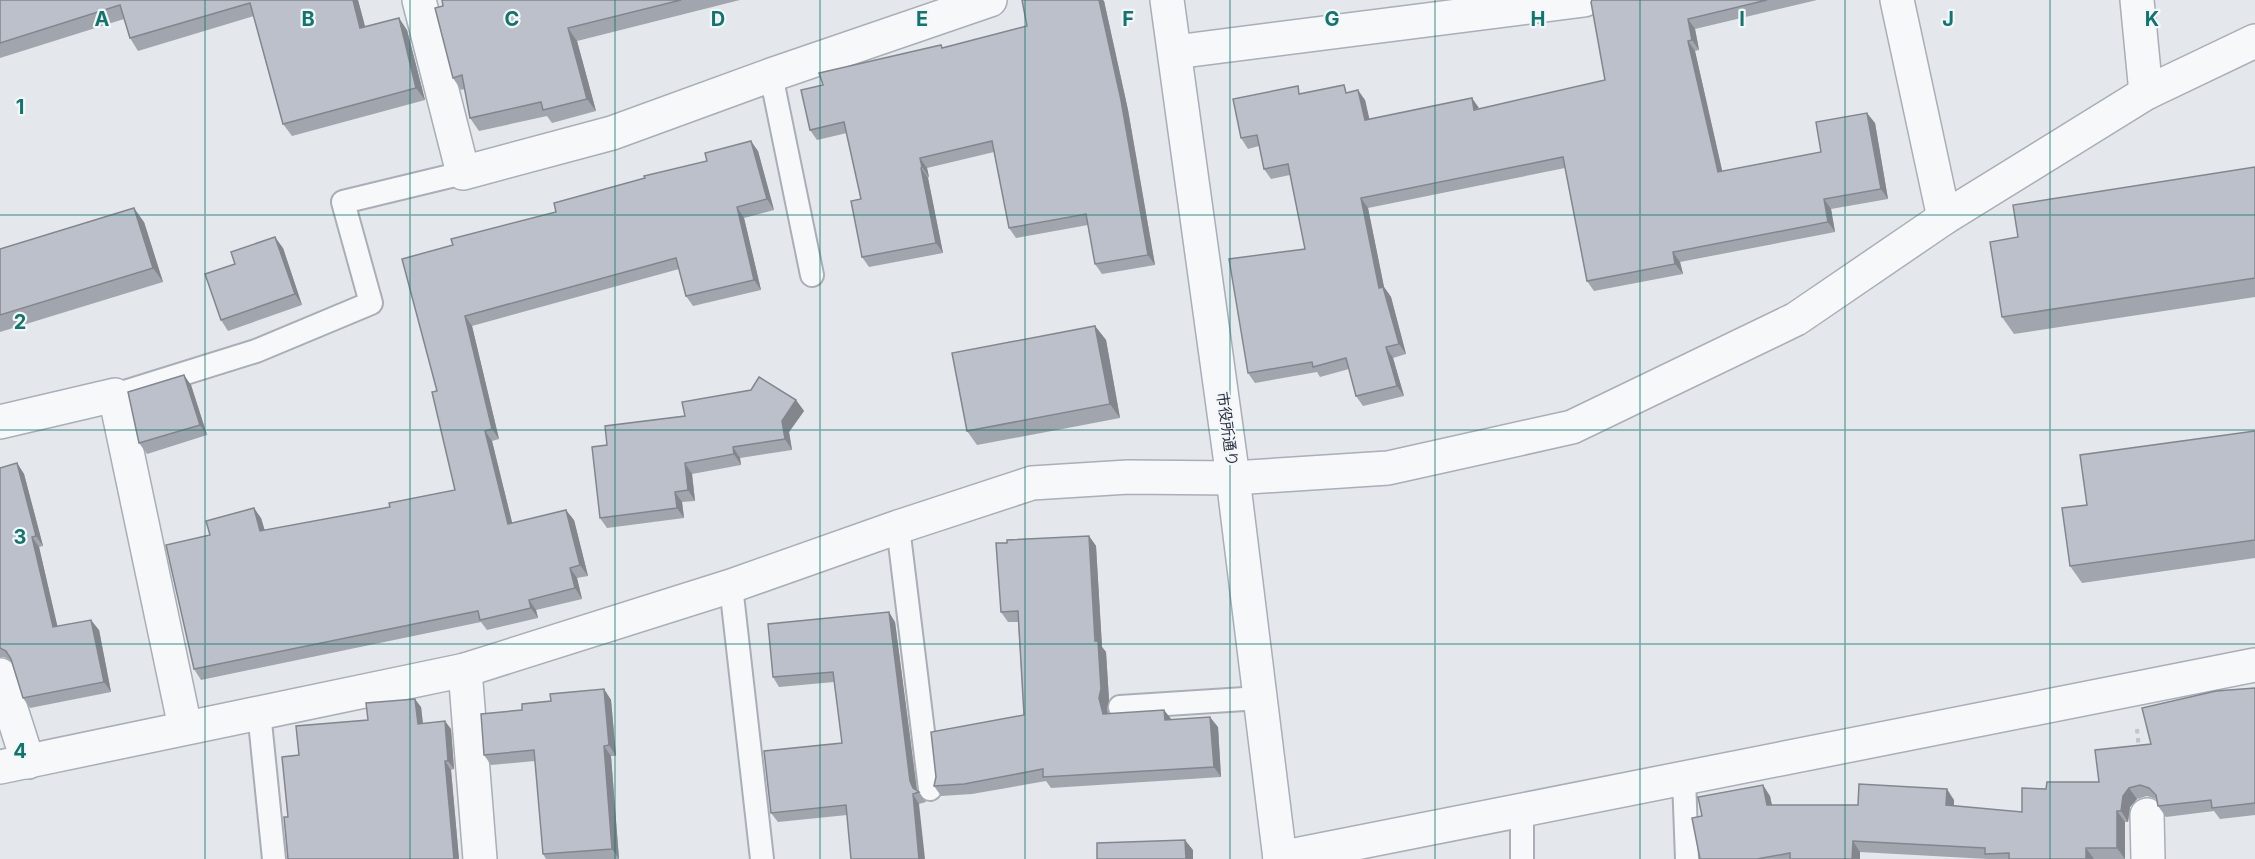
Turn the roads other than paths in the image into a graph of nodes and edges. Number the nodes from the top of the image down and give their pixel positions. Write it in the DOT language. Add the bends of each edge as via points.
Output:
graph roads {
  1 [pos="419,0"];
  2 [pos="990,0"];
  3 [pos="1167,0"];
  4 [pos="1584,0"];
  5 [pos="1897,0"];
  6 [pos="2137,0"];
  7 [pos="2255,41"];
  8 [pos="1175,52"];
  9 [pos="771,75"];
  10 [pos="2146,93"];
  11 [pos="463,173"];
  12 [pos="1944,218"];
  13 [pos="812,275"];
  14 [pos="115,395"];
  15 [pos="0,422"];
  16 [pos="1233,478"];
  17 [pos="898,527"];
  18 [pos="731,586"];
  19 [pos="2255,665"];
  20 [pos="465,670"];
  21 [pos="0,675"];
  22 [pos="1260,698"];
  23 [pos="1120,707"];
  24 [pos="259,712"];
  25 [pos="185,728"];
  26 [pos="14,764"];
  27 [pos="1684,779"];
  28 [pos="930,789"];
  29 [pos="1522,811"];
  30 [pos="2147,815"];
  31 [pos="274,859"];
  32 [pos="480,859"];
  33 [pos="762,859"];
  34 [pos="1280,859"];
  35 [pos="1522,859"];
  36 [pos="1687,859"];
  37 [pos="2148,859"];
  1 -- 11 [label="street"];
  2 -- 9 [label="street"];
  3 -- 8 [label="street, 市役所通り"];
  4 -- 8 [label="street"];
  5 -- 12 [label="street"];
  6 -- 10 [label="street"];
  7 -- 10 [label="street"];
  8 -- 16 [label="street, 市役所通り"];
  9 -- 11 [label="street" via="612,133"];
  9 -- 13 [label="lane"];
  10 -- 12 [label="street"];
  11 -- 14 [label="lane" via="343,202 371,303 256,351"];
  12 -- 16 [label="street" via="1796,319 1572,427 1388,468"];
  14 -- 15 [label="street"];
  14 -- 25 [label="street"];
  16 -- 17 [label="street" via="1128,477 1032,483"];
  16 -- 22 [label="street, 市役所通り"];
  17 -- 18 [label="street"];
  17 -- 28 [label="lane"];
  18 -- 20 [label="street"];
  18 -- 33 [label="lane"];
  19 -- 27 [label="street"];
  20 -- 24 [label="street"];
  20 -- 32 [label="street"];
  21 -- 26 [label="street"];
  22 -- 23 [label="lane"];
  22 -- 34 [label="street, 市役所通り"];
  24 -- 25 [label="street"];
  24 -- 31 [label="lane"];
  25 -- 26 [label="street"];
  27 -- 29 [label="street"];
  27 -- 36 [label="lane"];
  29 -- 34 [label="street"];
  29 -- 35 [label="lane"];
  30 -- 37 [label="street"];
}
